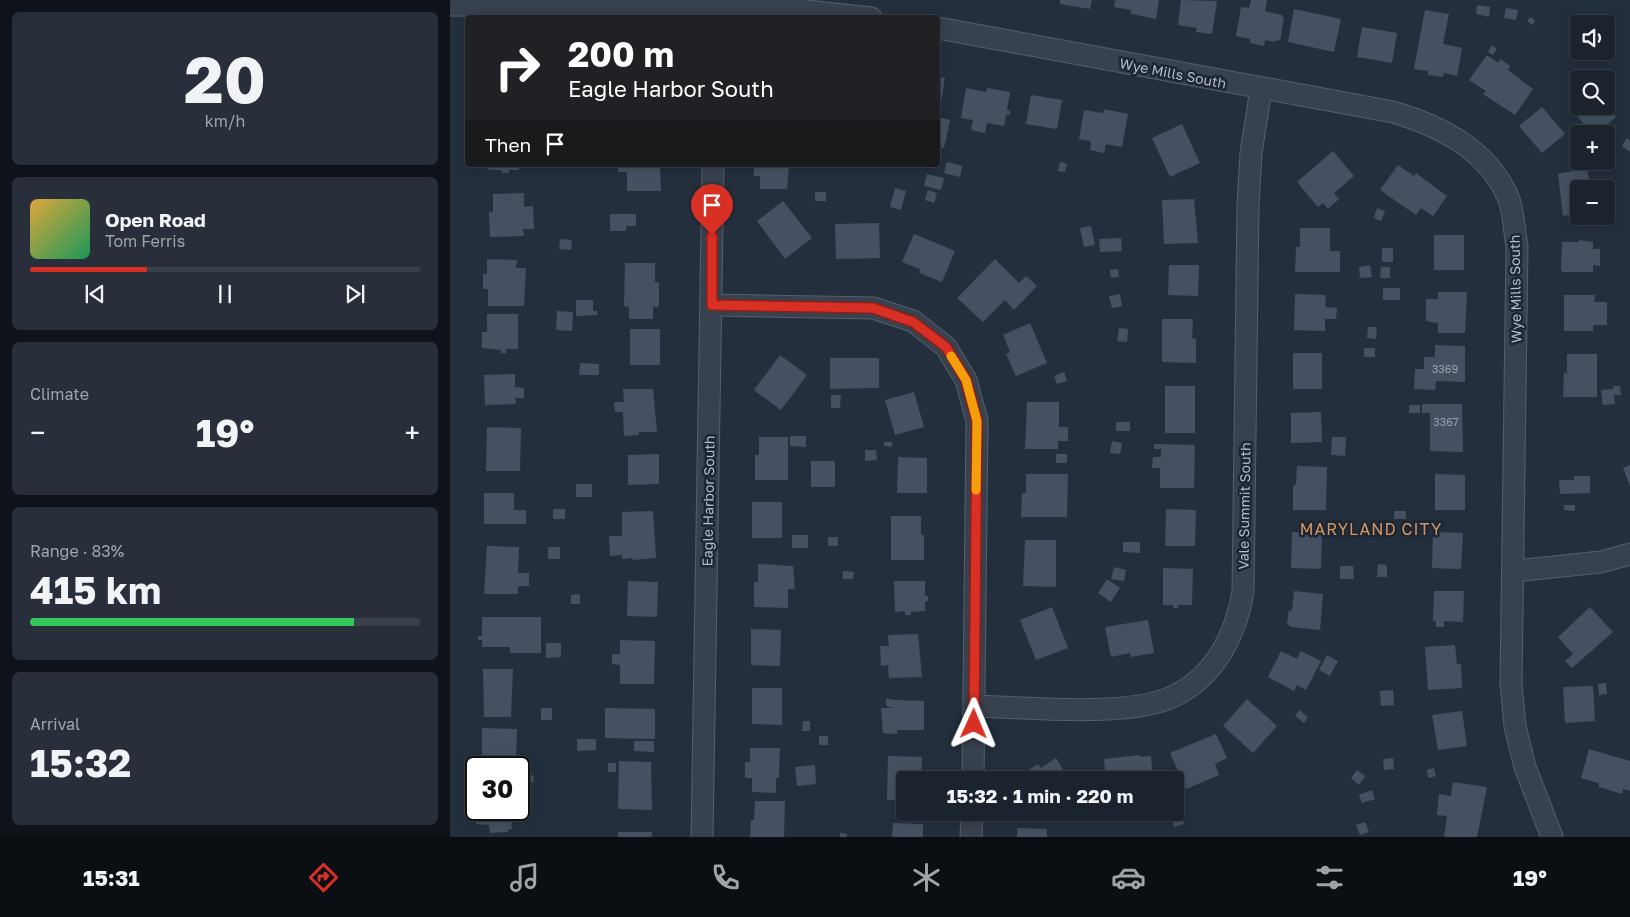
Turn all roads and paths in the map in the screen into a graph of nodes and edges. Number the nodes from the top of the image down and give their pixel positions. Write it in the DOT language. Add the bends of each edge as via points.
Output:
graph roads {
  1 [pos="450,5"];
  2 [pos="714,13"];
  3 [pos="844,15"];
  4 [pos="940,28"];
  5 [pos="1261,89"];
  6 [pos="713,167"];
  7 [pos="712,305"];
  8 [pos="1630,554"];
  9 [pos="1514,571"];
  10 [pos="974,706"];
  11 [pos="973,771"];
  12 [pos="972,821"];
  13 [pos="702,837"];
  14 [pos="971,837"];
  15 [pos="1552,837"];
  1 -- 2 [label="street"];
  2 -- 3 [label="street" via="789,9"];
  4 -- 5 [label="street, Wye Mills South"];
  5 -- 9 [label="street, Wye Mills South" via="1393,112 1423,122 1455,138 1488,163 1509,198 1517,246"];
  5 -- 10 [label="street, Vale Summit South" via="1251,153 1248,205 1243,592 1239,619 1226,646 1206,672 1178,694 1151,704 1113,710"];
  6 -- 7 [label="street, Eagle Harbor South"];
  7 -- 10 [label="street" via="873,308 913,322 946,347 966,380 977,421"];
  7 -- 13 [label="street, Eagle Harbor South"];
  8 -- 9 [label="street" via="1601,562"];
  9 -- 15 [label="street, Wye Mills South" via="1511,684 1515,726 1525,767"];
  10 -- 11 [label="street"];
  12 -- 14 [label="street"];
}
